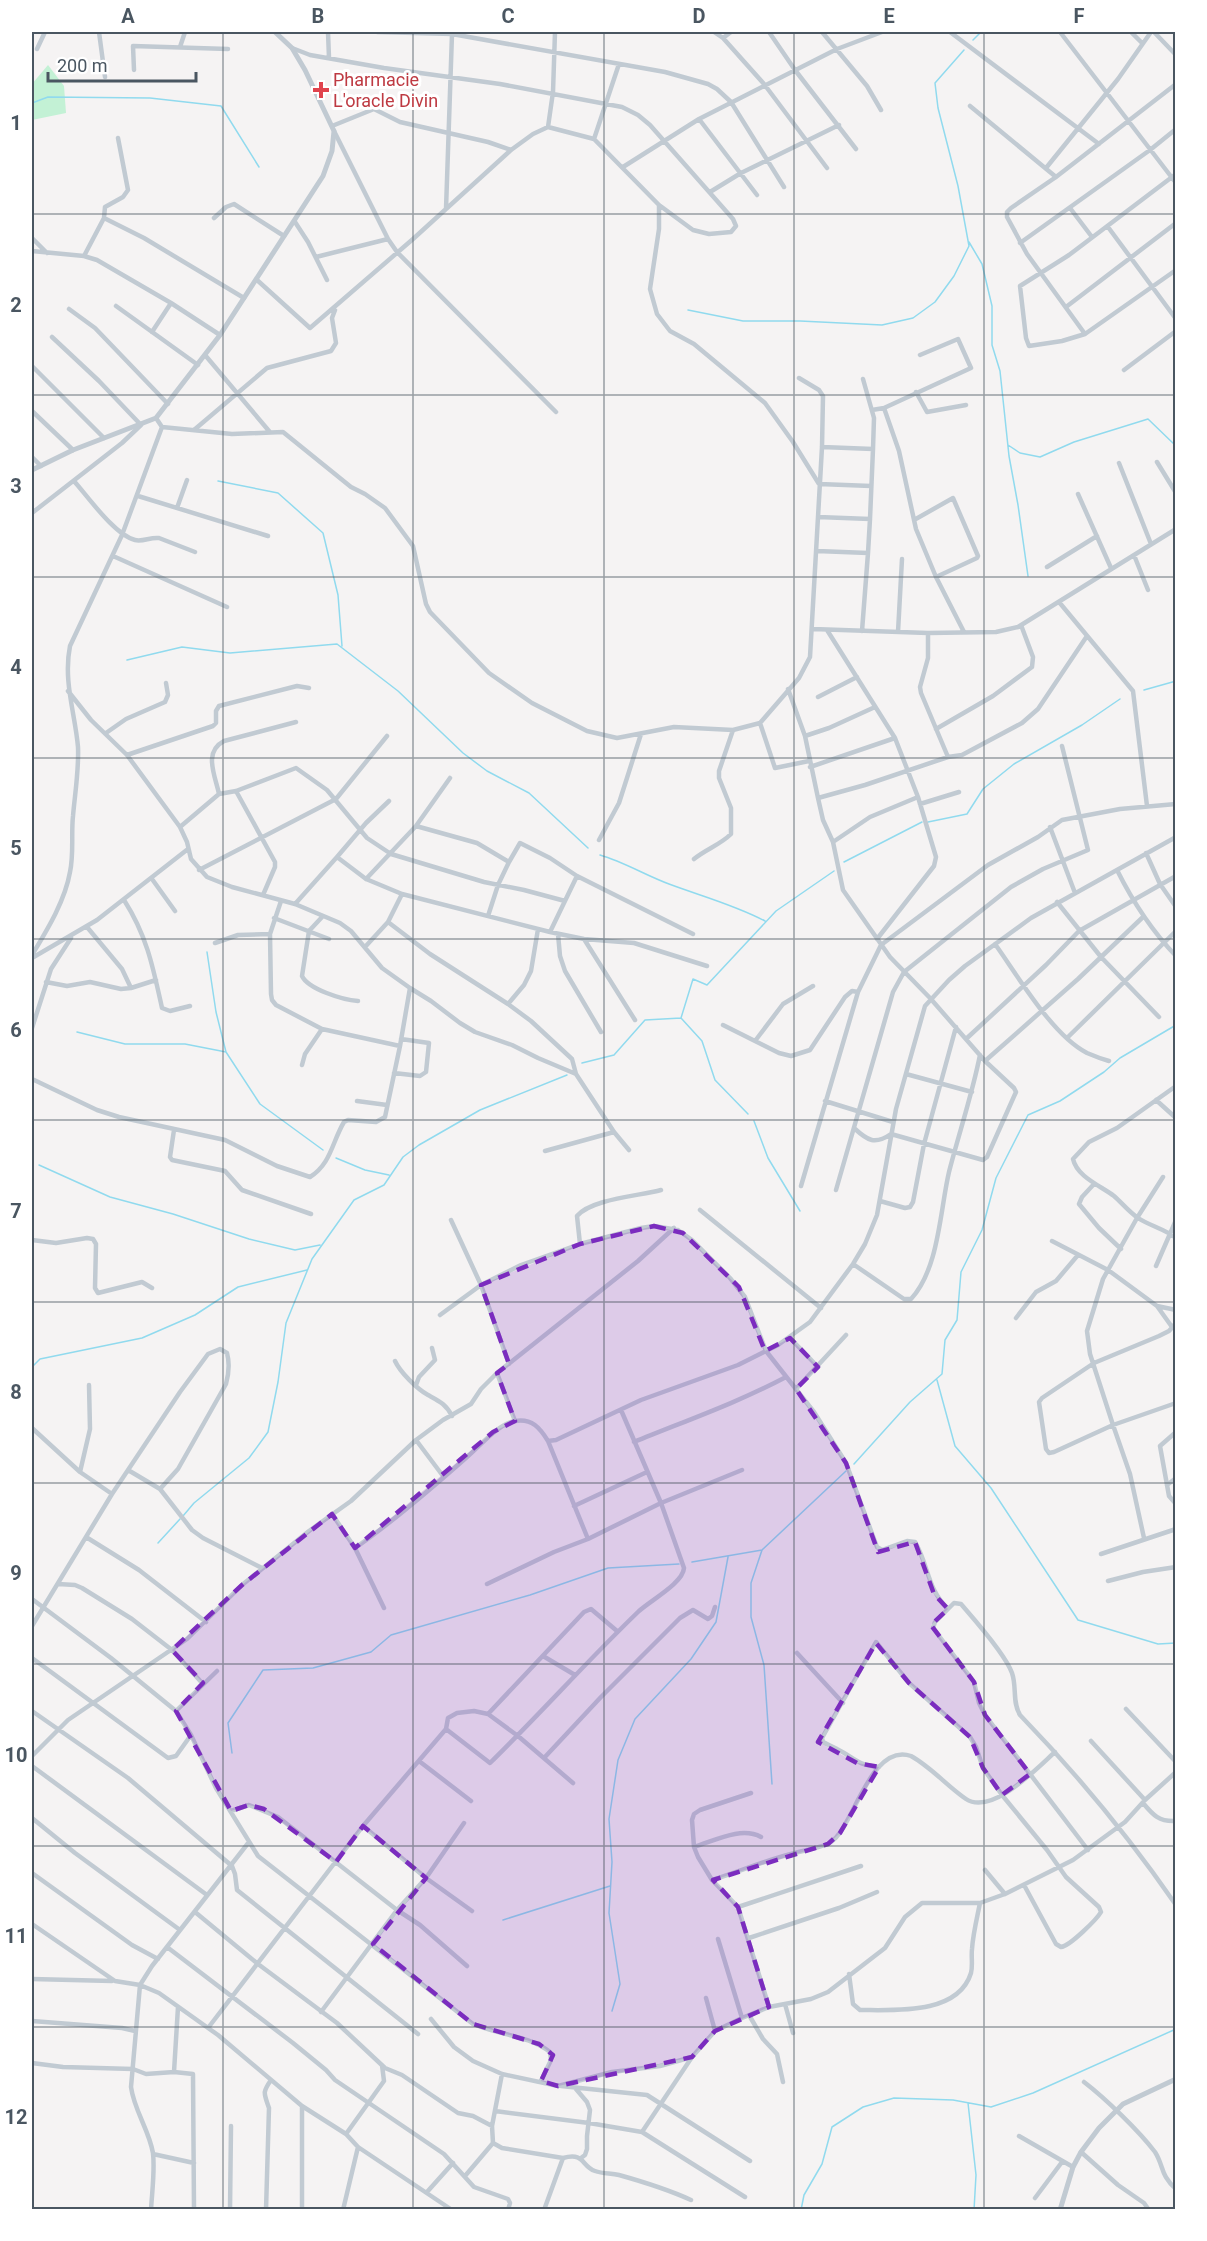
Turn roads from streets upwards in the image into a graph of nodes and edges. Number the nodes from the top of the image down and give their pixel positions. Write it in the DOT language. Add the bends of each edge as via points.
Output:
graph roads {
  1 [pos="45,32"];
  2 [pos="99,32"];
  3 [pos="185,32"];
  4 [pos="275,32"];
  5 [pos="328,32"];
  6 [pos="377,32"];
  7 [pos="555,32"];
  8 [pos="714,32"];
  9 [pos="731,32"];
  10 [pos="769,32"];
  11 [pos="822,32"];
  12 [pos="882,32"];
  13 [pos="950,32"];
  14 [pos="1060,32"];
  15 [pos="1131,32"];
  16 [pos="1153,32"];
  17 [pos="452,33"];
  18 [pos="723,38"];
  19 [pos="1142,42"];
  20 [pos="180,46"];
  21 [pos="292,48"];
  22 [pos="228,49"];
  23 [pos="837,49"];
  24 [pos="37,50"];
  25 [pos="554,53"];
  26 [pos="1176,56"];
  27 [pos="329,58"];
  28 [pos="619,64"];
  29 [pos="134,70"];
  30 [pos="795,70"];
  31 [pos="451,76"];
  32 [pos="105,77"];
  33 [pos="764,84"];
  34 [pos="1176,84"];
  35 [pos="553,92"];
  36 [pos="1107,92"];
  37 [pos="605,102"];
  38 [pos="731,102"];
  39 [pos="970,106"];
  40 [pos="881,110"];
  41 [pos="699,119"];
  42 [pos="1128,121"];
  43 [pos="838,125"];
  44 [pos="548,127"];
  45 [pos="333,128"];
  46 [pos="1077,129"];
  47 [pos="1176,129"];
  48 [pos="449,133"];
  49 [pos="118,138"];
  50 [pos="594,138"];
  51 [pos="663,140"];
  52 [pos="807,141"];
  53 [pos="1099,144"];
  54 [pos="856,149"];
  55 [pos="512,150"];
  56 [pos="1150,150"];
  57 [pos="767,161"];
  58 [pos="623,167"];
  59 [pos="827,168"];
  60 [pos="1046,168"];
  61 [pos="741,173"];
  62 [pos="1173,176"];
  63 [pos="1056,177"];
  64 [pos="1176,183"];
  65 [pos="784,187"];
  66 [pos="710,192"];
  67 [pos="758,195"];
  68 [pos="659,205"];
  69 [pos="1070,208"];
  70 [pos="446,210"];
  71 [pos="104,218"];
  72 [pos="214,218"];
  73 [pos="295,222"];
  74 [pos="1176,223"];
  75 [pos="1108,227"];
  76 [pos="285,236"];
  77 [pos="1092,237"];
  78 [pos="32,238"];
  79 [pos="388,239"];
  80 [pos="1020,243"];
  81 [pos="32,251"];
  82 [pos="397,252"];
  83 [pos="47,254"];
  84 [pos="84,256"];
  85 [pos="316,257"];
  86 [pos="1129,258"];
  87 [pos="1176,270"];
  88 [pos="1042,273"];
  89 [pos="257,280"];
  90 [pos="327,280"];
  91 [pos="1151,287"];
  92 [pos="244,298"];
  93 [pos="171,303"];
  94 [pos="339,304"];
  95 [pos="116,306"];
  96 [pos="1066,307"];
  97 [pos="69,309"];
  98 [pos="1176,319"];
  99 [pos="1176,331"];
  100 [pos="152,332"];
  101 [pos="1085,334"];
  102 [pos="220,335"];
  103 [pos="51,337"];
  104 [pos="920,355"];
  105 [pos="205,356"];
  106 [pos="198,365"];
  107 [pos="32,366"];
  108 [pos="1124,370"];
  109 [pos="799,378"];
  110 [pos="863,379"];
  111 [pos="916,392"];
  112 [pos="236,394"];
  113 [pos="168,404"];
  114 [pos="966,405"];
  115 [pos="884,408"];
  116 [pos="872,410"];
  117 [pos="32,411"];
  118 [pos="556,412"];
  119 [pos="156,418"];
  120 [pos="141,425"];
  121 [pos="162,427"];
  122 [pos="194,430"];
  123 [pos="270,431"];
  124 [pos="104,438"];
  125 [pos="822,447"];
  126 [pos="873,449"];
  127 [pos="73,450"];
  128 [pos="32,457"];
  129 [pos="1157,462"];
  130 [pos="1119,463"];
  131 [pos="40,466"];
  132 [pos="32,470"];
  133 [pos="187,480"];
  134 [pos="74,481"];
  135 [pos="819,484"];
  136 [pos="871,486"];
  137 [pos="1176,493"];
  138 [pos="1078,494"];
  139 [pos="138,496"];
  140 [pos="177,507"];
  141 [pos="32,513"];
  142 [pos="818,517"];
  143 [pos="870,519"];
  144 [pos="914,520"];
  145 [pos="1176,529"];
  146 [pos="122,535"];
  147 [pos="268,536"];
  148 [pos="1097,536"];
  149 [pos="1151,544"];
  150 [pos="817,551"];
  151 [pos="195,552"];
  152 [pos="868,553"];
  153 [pos="1134,555"];
  154 [pos="113,556"];
  155 [pos="902,559"];
  156 [pos="1047,567"];
  157 [pos="1111,568"];
  158 [pos="936,577"];
  159 [pos="1148,590"];
  160 [pos="1059,602"];
  161 [pos="227,607"];
  162 [pos="1022,626"];
  163 [pos="813,629"];
  164 [pos="827,630"];
  165 [pos="862,631"];
  166 [pos="898,632"];
  167 [pos="964,632"];
  168 [pos="928,633"];
  169 [pos="1087,636"];
  170 [pos="857,677"];
  171 [pos="166,683"];
  172 [pos="309,688"];
  173 [pos="788,688"];
  174 [pos="68,691"];
  175 [pos="818,697"];
  176 [pos="874,707"];
  177 [pos="296,722"];
  178 [pos="760,723"];
  179 [pos="936,729"];
  180 [pos="733,730"];
  181 [pos="106,733"];
  182 [pos="641,735"];
  183 [pos="805,735"];
  184 [pos="387,736"];
  185 [pos="895,738"];
  186 [pos="1062,746"];
  187 [pos="127,755"];
  188 [pos="948,758"];
  189 [pos="809,761"];
  190 [pos="810,767"];
  191 [pos="908,771"];
  192 [pos="450,778"];
  193 [pos="236,791"];
  194 [pos="959,792"];
  195 [pos="219,794"];
  196 [pos="918,797"];
  197 [pos="818,798"];
  198 [pos="336,799"];
  199 [pos="389,801"];
  200 [pos="920,804"];
  201 [pos="1176,804"];
  202 [pos="1147,806"];
  203 [pos="1079,818"];
  204 [pos="416,826"];
  205 [pos="180,827"];
  206 [pos="1050,827"];
  207 [pos="360,830"];
  208 [pos="260,837"];
  209 [pos="1176,837"];
  210 [pos="599,840"];
  211 [pos="833,842"];
  212 [pos="188,849"];
  213 [pos="1146,853"];
  214 [pos="390,854"];
  215 [pos="337,857"];
  216 [pos="694,859"];
  217 [pos="1061,861"];
  218 [pos="509,862"];
  219 [pos="199,870"];
  220 [pos="1117,870"];
  221 [pos="577,876"];
  222 [pos="1176,876"];
  223 [pos="152,879"];
  224 [pos="366,879"];
  225 [pos="1160,884"];
  226 [pos="498,885"];
  227 [pos="1074,893"];
  228 [pos="402,894"];
  229 [pos="262,895"];
  230 [pos="124,900"];
  231 [pos="1131,900"];
  232 [pos="281,901"];
  233 [pos="565,902"];
  234 [pos="1057,902"];
  235 [pos="295,904"];
  236 [pos="1176,907"];
  237 [pos="175,910"];
  238 [pos="323,916"];
  239 [pos="488,916"];
  240 [pos="1143,917"];
  241 [pos="274,918"];
  242 [pos="388,922"];
  243 [pos="87,927"];
  244 [pos="538,929"];
  245 [pos="309,931"];
  246 [pos="1079,931"];
  247 [pos="1176,931"];
  248 [pos="549,932"];
  249 [pos="270,934"];
  250 [pos="558,934"];
  251 [pos="693,934"];
  252 [pos="73,936"];
  253 [pos="329,939"];
  254 [pos="584,939"];
  255 [pos="877,939"];
  256 [pos="1163,942"];
  257 [pos="215,943"];
  258 [pos="995,944"];
  259 [pos="881,945"];
  260 [pos="365,947"];
  261 [pos="1176,956"];
  262 [pos="32,957"];
  263 [pos="1101,957"];
  264 [pos="707,966"];
  265 [pos="904,972"];
  266 [pos="156,980"];
  267 [pos="1124,981"];
  268 [pos="46,982"];
  269 [pos="1024,984"];
  270 [pos="813,987"];
  271 [pos="131,988"];
  272 [pos="410,988"];
  273 [pos="858,992"];
  274 [pos="930,998"];
  275 [pos="358,1001"];
  276 [pos="508,1004"];
  277 [pos="190,1006"];
  278 [pos="1040,1011"];
  279 [pos="1159,1017"];
  280 [pos="636,1020"];
  281 [pos="723,1025"];
  282 [pos="956,1027"];
  283 [pos="32,1028"];
  284 [pos="322,1029"];
  285 [pos="601,1032"];
  286 [pos="1067,1038"];
  287 [pos="401,1039"];
  288 [pos="966,1039"];
  289 [pos="755,1041"];
  290 [pos="400,1046"];
  291 [pos="980,1055"];
  292 [pos="985,1061"];
  293 [pos="1109,1061"];
  294 [pos="303,1065"];
  295 [pos="394,1073"];
  296 [pos="576,1074"];
  297 [pos="906,1074"];
  298 [pos="32,1079"];
  299 [pos="939,1083"];
  300 [pos="1176,1086"];
  301 [pos="972,1092"];
  302 [pos="1156,1100"];
  303 [pos="357,1101"];
  304 [pos="825,1101"];
  305 [pos="387,1106"];
  306 [pos="858,1110"];
  307 [pos="1176,1118"];
  308 [pos="893,1122"];
  309 [pos="854,1128"];
  310 [pos="174,1130"];
  311 [pos="614,1132"];
  312 [pos="891,1134"];
  313 [pos="924,1144"];
  314 [pos="628,1150"];
  315 [pos="544,1151"];
  316 [pos="955,1152"];
  317 [pos="1164,1177"];
  318 [pos="1094,1184"];
  319 [pos="801,1186"];
  320 [pos="661,1190"];
  321 [pos="836,1190"];
  322 [pos="880,1202"];
  323 [pos="700,1210"];
  324 [pos="311,1214"];
  325 [pos="1137,1218"];
  326 [pos="451,1220"];
  327 [pos="1176,1220"];
  328 [pos="674,1228"];
  329 [pos="1170,1233"];
  330 [pos="1176,1238"];
  331 [pos="32,1240"];
  332 [pos="1052,1241"];
  333 [pos="580,1244"];
  334 [pos="1121,1249"];
  335 [pos="1078,1255"];
  336 [pos="853,1264"];
  337 [pos="1156,1266"];
  338 [pos="1108,1270"];
  339 [pos="481,1285"];
  340 [pos="152,1288"];
  341 [pos="1157,1306"];
  342 [pos="821,1308"];
  343 [pos="1176,1310"];
  344 [pos="440,1315"];
  345 [pos="1016,1318"];
  346 [pos="1173,1328"];
  347 [pos="846,1335"];
  348 [pos="790,1338"];
  349 [pos="432,1348"];
  350 [pos="766,1351"];
  351 [pos="395,1361"];
  352 [pos="1094,1363"];
  353 [pos="509,1364"];
  354 [pos="818,1367"];
  355 [pos="497,1373"];
  356 [pos="786,1377"];
  357 [pos="416,1384"];
  358 [pos="89,1385"];
  359 [pos="796,1389"];
  360 [pos="1176,1403"];
  361 [pos="621,1410"];
  362 [pos="452,1416"];
  363 [pos="515,1421"];
  364 [pos="1113,1425"];
  365 [pos="32,1428"];
  366 [pos="1176,1432"];
  367 [pos="416,1440"];
  368 [pos="548,1441"];
  369 [pos="634,1442"];
  370 [pos="128,1470"];
  371 [pos="742,1470"];
  372 [pos="80,1472"];
  373 [pos="647,1472"];
  374 [pos="443,1476"];
  375 [pos="1176,1478"];
  376 [pos="1167,1485"];
  377 [pos="160,1489"];
  378 [pos="112,1494"];
  379 [pos="661,1503"];
  380 [pos="1176,1504"];
  381 [pos="574,1506"];
  382 [pos="332,1515"];
  383 [pos="1176,1529"];
  384 [pos="86,1537"];
  385 [pos="1144,1538"];
  386 [pos="588,1539"];
  387 [pos="356,1548"];
  388 [pos="1101,1554"];
  389 [pos="1176,1567"];
  390 [pos="262,1568"];
  391 [pos="1108,1581"];
  392 [pos="58,1584"];
  393 [pos="487,1584"];
  394 [pos="32,1599"];
  395 [pos="43,1606"];
  396 [pos="715,1607"];
  397 [pos="384,1608"];
  398 [pos="948,1609"];
  399 [pos="206,1622"];
  400 [pos="32,1626"];
  401 [pos="617,1631"];
  402 [pos="172,1650"];
  403 [pos="797,1653"];
  404 [pos="543,1656"];
  405 [pos="32,1658"];
  406 [pos="217,1671"];
  407 [pos="133,1676"];
  408 [pos="575,1676"];
  409 [pos="203,1684"];
  410 [pos="94,1702"];
  411 [pos="843,1702"];
  412 [pos="1126,1709"];
  413 [pos="32,1711"];
  414 [pos="176,1711"];
  415 [pos="488,1714"];
  416 [pos="60,1729"];
  417 [pos="446,1729"];
  418 [pos="191,1735"];
  419 [pos="518,1736"];
  420 [pos="1090,1741"];
  421 [pos="1055,1752"];
  422 [pos="32,1756"];
  423 [pos="544,1758"];
  424 [pos="419,1761"];
  425 [pos="1176,1762"];
  426 [pos="32,1766"];
  427 [pos="879,1767"];
  428 [pos="1176,1772"];
  429 [pos="1030,1774"];
  430 [pos="573,1783"];
  431 [pos="751,1793"];
  432 [pos="1002,1795"];
  433 [pos="471,1802"];
  434 [pos="1144,1802"];
  435 [pos="231,1810"];
  436 [pos="32,1818"];
  437 [pos="1176,1821"];
  438 [pos="464,1823"];
  439 [pos="363,1826"];
  440 [pos="1119,1827"];
  441 [pos="761,1837"];
  442 [pos="249,1842"];
  443 [pos="694,1847"];
  444 [pos="1088,1850"];
  445 [pos="336,1862"];
  446 [pos="231,1866"];
  447 [pos="861,1866"];
  448 [pos="1058,1866"];
  449 [pos="985,1870"];
  450 [pos="32,1873"];
  451 [pos="426,1878"];
  452 [pos="712,1880"];
  453 [pos="1024,1885"];
  454 [pos="877,1892"];
  455 [pos="1005,1894"];
  456 [pos="207,1895"];
  457 [pos="311,1895"];
  458 [pos="980,1904"];
  459 [pos="1176,1905"];
  460 [pos="738,1907"];
  461 [pos="397,1910"];
  462 [pos="472,1911"];
  463 [pos="195,1912"];
  464 [pos="32,1924"];
  465 [pos="284,1929"];
  466 [pos="180,1930"];
  467 [pos="749,1938"];
  468 [pos="718,1939"];
  469 [pos="373,1944"];
  470 [pos="167,1947"];
  471 [pos="158,1959"];
  472 [pos="258,1964"];
  473 [pos="466,1966"];
  474 [pos="849,1974"];
  475 [pos="32,1978"];
  476 [pos="347,1979"];
  477 [pos="115,1981"];
  478 [pos="140,1985"];
  479 [pos="231,1997"];
  480 [pos="706,1998"];
  481 [pos="785,2004"];
  482 [pos="178,2007"];
  483 [pos="769,2007"];
  484 [pos="321,2012"];
  485 [pos="749,2015"];
  486 [pos="742,2018"];
  487 [pos="431,2019"];
  488 [pos="32,2021"];
  489 [pos="208,2028"];
  490 [pos="135,2031"];
  491 [pos="715,2031"];
  492 [pos="793,2033"];
  493 [pos="418,2034"];
  494 [pos="692,2057"];
  495 [pos="32,2063"];
  496 [pos="382,2065"];
  497 [pos="133,2069"];
  498 [pos="174,2072"];
  499 [pos="502,2074"];
  500 [pos="1176,2079"];
  501 [pos="272,2080"];
  502 [pos="541,2081"];
  503 [pos="783,2082"];
  504 [pos="1084,2082"];
  505 [pos="558,2086"];
  506 [pos="576,2088"];
  507 [pos="369,2103"];
  508 [pos="661,2104"];
  509 [pos="302,2106"];
  510 [pos="495,2111"];
  511 [pos="1116,2111"];
  512 [pos="589,2123"];
  513 [pos="231,2126"];
  514 [pos="492,2126"];
  515 [pos="642,2132"];
  516 [pos="346,2134"];
  517 [pos="1019,2136"];
  518 [pos="493,2143"];
  519 [pos="358,2147"];
  520 [pos="1081,2152"];
  521 [pos="153,2154"];
  522 [pos="563,2158"];
  523 [pos="581,2158"];
  524 [pos="750,2161"];
  525 [pos="1062,2162"];
  526 [pos="194,2163"];
  527 [pos="453,2163"];
  528 [pos="1073,2167"];
  529 [pos="465,2176"];
  530 [pos="1176,2189"];
  531 [pos="427,2192"];
  532 [pos="745,2197"];
  533 [pos="1035,2198"];
  534 [pos="691,2200"];
  535 [pos="151,2210"];
  536 [pos="194,2210"];
  537 [pos="230,2210"];
  538 [pos="266,2210"];
  539 [pos="302,2210"];
  540 [pos="343,2210"];
  541 [pos="452,2210"];
  542 [pos="508,2210"];
  543 [pos="544,2210"];
  544 [pos="1059,2210"];
  545 [pos="1149,2210"];
  1 -- 24 [label="street"];
  2 -- 32 [label="street"];
  3 -- 20 [label="street"];
  4 -- 21 [label="street"];
  5 -- 27 [label="street"];
  6 -- 17 [label="street"];
  7 -- 25 [label="street"];
  8 -- 18 [label="street"];
  9 -- 18 [label="street"];
  10 -- 30 [label="street"];
  11 -- 23 [label="street"];
  12 -- 23 [label="street"];
  13 -- 46 [label="street"];
  14 -- 36 [label="street"];
  15 -- 19 [label="street"];
  16 -- 19 [label="street"];
  16 -- 26 [label="street"];
  17 -- 25 [label="street"];
  17 -- 31 [label="street"];
  18 -- 33 [label="street"];
  19 -- 36 [label="street"];
  20 -- 22 [label="street"];
  20 -- 29 [label="street" via="133,46"];
  21 -- 27 [label="street"];
  21 -- 45 [label="street"];
  23 -- 30 [label="street"];
  23 -- 40 [label="street"];
  25 -- 28 [label="street"];
  25 -- 35 [label="street"];
  27 -- 31 [label="street"];
  28 -- 37 [label="street"];
  28 -- 38 [label="street" via="692,79 717,89"];
  30 -- 33 [label="street"];
  30 -- 43 [label="street"];
  31 -- 35 [label="street"];
  31 -- 48 [label="street"];
  33 -- 38 [label="street"];
  33 -- 52 [label="street"];
  34 -- 42 [label="street"];
  35 -- 37 [label="street"];
  35 -- 44 [label="street"];
  36 -- 42 [label="street"];
  36 -- 46 [label="street"];
  37 -- 50 [label="street"];
  37 -- 51 [label="street" via="638,114"];
  38 -- 41 [label="street"];
  38 -- 57 [label="street"];
  39 -- 60 [label="street"];
  41 -- 51 [label="street"];
  41 -- 61 [label="street"];
  42 -- 53 [label="street"];
  42 -- 56 [label="street"];
  43 -- 52 [label="street"];
  43 -- 54 [label="street"];
  44 -- 50 [label="street"];
  44 -- 55 [label="street"];
  45 -- 48 [label="street" via="374,109 400,122"];
  45 -- 73 [label="street" via="330,161"];
  45 -- 79 [label="street"];
  46 -- 53 [label="street"];
  46 -- 60 [label="street"];
  47 -- 56 [label="street"];
  48 -- 55 [label="street"];
  48 -- 70 [label="street"];
  49 -- 71 [label="street" via="128,190 105,207"];
  50 -- 58 [label="street"];
  51 -- 58 [label="street"];
  51 -- 66 [label="street"];
  52 -- 57 [label="street"];
  52 -- 59 [label="street"];
  53 -- 63 [label="street"];
  55 -- 70 [label="street"];
  56 -- 62 [label="street"];
  56 -- 69 [label="street"];
  57 -- 61 [label="street"];
  57 -- 65 [label="street"];
  58 -- 68 [label="street"];
  60 -- 63 [label="street"];
  61 -- 66 [label="street"];
  61 -- 67 [label="street"];
  62 -- 64 [label="street"];
  62 -- 75 [label="street"];
  63 -- 80 [label="street" via="1007,212"];
  66 -- 68 [label="street" via="736,223 734,231 699,232"];
  68 -- 135 [label="street" via="650,289 657,314 670,331 694,344 765,403"];
  69 -- 77 [label="street"];
  69 -- 80 [label="street"];
  70 -- 82 [label="street"];
  71 -- 84 [label="street"];
  71 -- 92 [label="street"];
  72 -- 76 [label="street" via="234,204"];
  73 -- 76 [label="street"];
  73 -- 85 [label="street"];
  74 -- 86 [label="street"];
  75 -- 77 [label="street"];
  75 -- 86 [label="street"];
  76 -- 89 [label="street"];
  77 -- 88 [label="street"];
  78 -- 83 [label="street"];
  79 -- 82 [label="street"];
  79 -- 85 [label="street"];
  80 -- 88 [label="street"];
  81 -- 83 [label="street"];
  82 -- 94 [label="street"];
  82 -- 118 [label="street"];
  83 -- 84 [label="street"];
  84 -- 93 [label="street"];
  85 -- 90 [label="street"];
  86 -- 91 [label="street"];
  86 -- 96 [label="street"];
  87 -- 91 [label="street"];
  88 -- 96 [label="street"];
  88 -- 101 [label="street" via="1020,288 1027,344 1041,345"];
  89 -- 92 [label="street"];
  89 -- 94 [label="street" via="310,328"];
  91 -- 98 [label="street"];
  91 -- 101 [label="street"];
  92 -- 102 [label="street"];
  93 -- 100 [label="street"];
  93 -- 102 [label="street"];
  94 -- 112 [label="street" via="332,318 336,343 331,351 272,365"];
  95 -- 100 [label="street"];
  96 -- 101 [label="street"];
  97 -- 113 [label="street" via="95,328"];
  99 -- 108 [label="street"];
  100 -- 106 [label="street"];
  102 -- 105 [label="street"];
  103 -- 120 [label="street"];
  104 -- 111 [label="street" via="958,339 971,368"];
  105 -- 106 [label="street"];
  105 -- 112 [label="street"];
  106 -- 113 [label="street"];
  107 -- 124 [label="street"];
  109 -- 125 [label="street" via="822,393"];
  110 -- 116 [label="street"];
  111 -- 114 [label="street" via="927,412"];
  111 -- 115 [label="street"];
  112 -- 122 [label="street"];
  112 -- 123 [label="street"];
  113 -- 119 [label="street"];
  115 -- 116 [label="street"];
  115 -- 144 [label="street" via="899,451"];
  116 -- 126 [label="street"];
  117 -- 127 [label="street"];
  119 -- 120 [label="street"];
  119 -- 121 [label="street"];
  120 -- 124 [label="street"];
  120 -- 134 [label="street"];
  121 -- 122 [label="street"];
  121 -- 139 [label="street"];
  122 -- 123 [label="street" via="232,434"];
  123 -- 182 [label="street" via="283,432 351,488 385,508 413,546 430,612 489,673 586,731 616,738"];
  124 -- 127 [label="street"];
  125 -- 126 [label="street"];
  125 -- 135 [label="street"];
  126 -- 136 [label="street"];
  127 -- 131 [label="street"];
  128 -- 131 [label="street"];
  129 -- 137 [label="street"];
  130 -- 149 [label="street"];
  131 -- 132 [label="street"];
  133 -- 140 [label="street"];
  134 -- 141 [label="street"];
  134 -- 146 [label="street"];
  135 -- 136 [label="street"];
  135 -- 142 [label="street"];
  136 -- 143 [label="street"];
  138 -- 148 [label="street"];
  139 -- 140 [label="street"];
  139 -- 146 [label="street"];
  140 -- 147 [label="street"];
  142 -- 143 [label="street"];
  142 -- 150 [label="street"];
  143 -- 152 [label="street"];
  144 -- 158 [label="street"];
  144 -- 158 [label="street" via="953,498 978,556"];
  145 -- 149 [label="street"];
  146 -- 151 [label="street" via="139,541 159,538"];
  146 -- 154 [label="street"];
  148 -- 156 [label="street"];
  148 -- 157 [label="street"];
  149 -- 153 [label="street"];
  150 -- 152 [label="street"];
  150 -- 163 [label="street"];
  152 -- 165 [label="street"];
  153 -- 157 [label="street"];
  153 -- 159 [label="street"];
  154 -- 161 [label="street"];
  154 -- 174 [label="street" via="73,636 67,659"];
  155 -- 166 [label="street"];
  157 -- 160 [label="street"];
  158 -- 167 [label="street"];
  160 -- 162 [label="street"];
  160 -- 169 [label="street"];
  162 -- 167 [label="street" via="996,632"];
  162 -- 179 [label="street" via="1033,657 1032,667 1004,689"];
  163 -- 164 [label="street"];
  163 -- 173 [label="street" via="806,668"];
  164 -- 165 [label="street"];
  164 -- 170 [label="street"];
  165 -- 166 [label="street"];
  166 -- 168 [label="street"];
  167 -- 168 [label="street"];
  168 -- 179 [label="street" via="927,666 920,687"];
  169 -- 188 [label="street" via="1029,718 962,755"];
  169 -- 202 [label="street" via="1133,691"];
  170 -- 175 [label="street"];
  170 -- 176 [label="street"];
  171 -- 181 [label="street" via="165,702 126,719"];
  172 -- 187 [label="street" via="297,686 219,706 213,726"];
  173 -- 178 [label="street"];
  173 -- 183 [label="street"];
  174 -- 181 [label="street"];
  174 -- 262 [label="street" via="78,763 70,871"];
  176 -- 183 [label="street"];
  176 -- 185 [label="street"];
  177 -- 195 [label="street" via="217,745 211,757"];
  178 -- 180 [label="street"];
  178 -- 189 [label="street" via="775,768"];
  179 -- 188 [label="street"];
  180 -- 182 [label="street" via="674,728"];
  180 -- 216 [label="street" via="719,771 731,807 731,834"];
  181 -- 187 [label="street"];
  182 -- 210 [label="street" via="619,802"];
  183 -- 189 [label="street"];
  184 -- 198 [label="street"];
  185 -- 190 [label="street"];
  185 -- 191 [label="street"];
  186 -- 203 [label="street"];
  187 -- 205 [label="street"];
  188 -- 191 [label="street"];
  189 -- 190 [label="street"];
  190 -- 197 [label="street"];
  191 -- 196 [label="street"];
  191 -- 197 [label="street"];
  192 -- 204 [label="street"];
  193 -- 195 [label="street"];
  193 -- 198 [label="street" via="296,768 310,775"];
  193 -- 208 [label="street"];
  194 -- 200 [label="street"];
  195 -- 205 [label="street"];
  196 -- 200 [label="street"];
  196 -- 211 [label="street" via="883,810"];
  197 -- 211 [label="street"];
  198 -- 207 [label="street"];
  198 -- 208 [label="street"];
  199 -- 207 [label="street"];
  200 -- 255 [label="street" via="936,861"];
  201 -- 202 [label="street"];
  202 -- 203 [label="street"];
  203 -- 206 [label="street" via="1062,820"];
  203 -- 217 [label="street" via="1088,850"];
  204 -- 214 [label="street"];
  204 -- 218 [label="street" via="477,843"];
  205 -- 212 [label="street"];
  206 -- 217 [label="street"];
  206 -- 259 [label="street" via="988,865"];
  207 -- 214 [label="street"];
  207 -- 215 [label="street"];
  208 -- 219 [label="street"];
  208 -- 229 [label="street" via="275,867"];
  209 -- 213 [label="street"];
  211 -- 255 [label="street" via="843,890"];
  212 -- 219 [label="street"];
  212 -- 223 [label="street"];
  213 -- 220 [label="street"];
  213 -- 225 [label="street"];
  214 -- 224 [label="street"];
  214 -- 226 [label="street"];
  215 -- 224 [label="street"];
  215 -- 235 [label="street"];
  217 -- 227 [label="street"];
  217 -- 265 [label="street" via="1011,887"];
  218 -- 221 [label="street" via="520,843"];
  218 -- 226 [label="street"];
  219 -- 229 [label="street" via="216,881"];
  220 -- 227 [label="street"];
  220 -- 231 [label="street"];
  221 -- 233 [label="street"];
  221 -- 251 [label="street"];
  222 -- 225 [label="street"];
  223 -- 230 [label="street"];
  223 -- 237 [label="street"];
  224 -- 228 [label="street"];
  225 -- 231 [label="street"];
  225 -- 236 [label="street"];
  226 -- 233 [label="street"];
  226 -- 239 [label="street"];
  227 -- 234 [label="street"];
  228 -- 239 [label="street"];
  228 -- 242 [label="street"];
  229 -- 232 [label="street"];
  230 -- 243 [label="street"];
  230 -- 266 [label="street" via="149,950"];
  231 -- 240 [label="street"];
  231 -- 246 [label="street"];
  232 -- 235 [label="street"];
  232 -- 241 [label="street"];
  233 -- 248 [label="street"];
  234 -- 246 [label="street"];
  234 -- 258 [label="street"];
  235 -- 238 [label="street"];
  238 -- 245 [label="street"];
  238 -- 260 [label="street" via="340,923"];
  239 -- 244 [label="street"];
  240 -- 256 [label="street"];
  240 -- 263 [label="street"];
  241 -- 245 [label="street"];
  241 -- 249 [label="street"];
  242 -- 260 [label="street"];
  242 -- 276 [label="street"];
  243 -- 252 [label="street"];
  243 -- 271 [label="street" via="122,969"];
  244 -- 248 [label="street"];
  244 -- 276 [label="street" via="531,971"];
  245 -- 253 [label="street"];
  245 -- 275 [label="street" via="301,970 305,982"];
  246 -- 263 [label="street"];
  246 -- 269 [label="street"];
  247 -- 256 [label="street"];
  248 -- 250 [label="street"];
  249 -- 257 [label="street" via="237,935"];
  249 -- 284 [label="street" via="272,1000"];
  250 -- 254 [label="street"];
  250 -- 285 [label="street" via="565,971"];
  252 -- 262 [label="street"];
  252 -- 268 [label="street"];
  254 -- 264 [label="street" via="634,943"];
  254 -- 280 [label="street"];
  255 -- 259 [label="street"];
  256 -- 261 [label="street"];
  256 -- 267 [label="street"];
  258 -- 269 [label="street"];
  258 -- 274 [label="street"];
  259 -- 265 [label="street"];
  259 -- 273 [label="street"];
  260 -- 272 [label="street" via="382,968"];
  263 -- 267 [label="street"];
  263 -- 278 [label="street"];
  265 -- 274 [label="street"];
  265 -- 306 [label="street" via="893,992"];
  266 -- 271 [label="street"];
  266 -- 277 [label="street" via="162,1008 166,1011"];
  267 -- 279 [label="street"];
  267 -- 286 [label="street"];
  268 -- 271 [label="street" via="67,987 90,982"];
  268 -- 283 [label="street"];
  269 -- 278 [label="street"];
  269 -- 288 [label="street"];
  270 -- 289 [label="street" via="783,1004"];
  272 -- 287 [label="street"];
  272 -- 296 [label="street" via="475,1032"];
  273 -- 289 [label="street" via="852,991 845,997 810,1050 791,1056"];
  273 -- 304 [label="street"];
  274 -- 282 [label="street"];
  274 -- 297 [label="street"];
  276 -- 296 [label="street" via="572,1059"];
  278 -- 286 [label="street"];
  278 -- 292 [label="street"];
  281 -- 289 [label="street"];
  282 -- 288 [label="street"];
  282 -- 299 [label="street"];
  284 -- 290 [label="street"];
  284 -- 294 [label="street" via="305,1054"];
  286 -- 293 [label="street" via="1087,1053"];
  287 -- 290 [label="street"];
  287 -- 295 [label="street" via="429,1043 426,1072 420,1076"];
  288 -- 291 [label="street"];
  290 -- 295 [label="street"];
  291 -- 292 [label="street"];
  291 -- 301 [label="street"];
  292 -- 316 [label="street" via="1016,1092 987,1157 979,1160"];
  295 -- 305 [label="street"];
  296 -- 311 [label="street"];
  297 -- 299 [label="street"];
  297 -- 308 [label="street"];
  298 -- 310 [label="street" via="97,1110"];
  299 -- 301 [label="street"];
  299 -- 313 [label="street"];
  300 -- 302 [label="street"];
  301 -- 316 [label="street"];
  302 -- 307 [label="street"];
  302 -- 318 [label="street" via="1117,1128 1089,1142 1073,1159"];
  303 -- 305 [label="street"];
  304 -- 306 [label="street"];
  304 -- 319 [label="street"];
  305 -- 310 [label="street" via="383,1120 344,1122 326,1163 310,1177 225,1140"];
  306 -- 308 [label="street"];
  306 -- 309 [label="street"];
  308 -- 312 [label="street"];
  309 -- 312 [label="street" via="871,1140 882,1140"];
  309 -- 321 [label="street"];
  310 -- 324 [label="street" via="172,1160 225,1171 242,1190"];
  311 -- 314 [label="street"];
  311 -- 315 [label="street"];
  312 -- 313 [label="street"];
  312 -- 322 [label="street"];
  313 -- 316 [label="street"];
  313 -- 322 [label="street" via="910,1207"];
  316 -- 336 [label="street" via="932,1256 911,1299 904,1299"];
  317 -- 325 [label="street"];
  318 -- 325 [label="street"];
  318 -- 334 [label="street" via="1079,1203"];
  320 -- 333 [label="street" via="580,1211"];
  322 -- 336 [label="street" via="865,1244"];
  323 -- 342 [label="street"];
  325 -- 329 [label="street"];
  325 -- 334 [label="street"];
  326 -- 339 [label="street"];
  327 -- 329 [label="street"];
  328 -- 333 [label="street" via="641,1228"];
  328 -- 350 [label="street" via="692,1240 739,1287"];
  328 -- 353 [label="street" via="638,1262"];
  329 -- 330 [label="street"];
  329 -- 337 [label="street"];
  331 -- 340 [label="street" via="46,1243 93,1239 98,1293 142,1282"];
  332 -- 335 [label="street"];
  333 -- 339 [label="street" via="521,1265"];
  334 -- 338 [label="street"];
  335 -- 338 [label="street"];
  335 -- 345 [label="street" via="1056,1281 1036,1292"];
  336 -- 342 [label="street"];
  338 -- 341 [label="street"];
  338 -- 352 [label="street" via="1087,1331"];
  339 -- 344 [label="street"];
  339 -- 353 [label="street"];
  341 -- 343 [label="street"];
  341 -- 346 [label="street"];
  342 -- 348 [label="street"];
  346 -- 352 [label="street"];
  347 -- 354 [label="street"];
  348 -- 350 [label="street"];
  348 -- 354 [label="street"];
  349 -- 357 [label="street" via="435,1360"];
  350 -- 356 [label="street"];
  350 -- 361 [label="street"];
  351 -- 357 [label="street"];
  352 -- 364 [label="street"];
  352 -- 364 [label="street" via="1039,1402 1046,1449 1054,1452"];
  353 -- 355 [label="street"];
  354 -- 359 [label="street"];
  355 -- 362 [label="street" via="471,1404"];
  355 -- 363 [label="street"];
  356 -- 359 [label="street"];
  356 -- 369 [label="street"];
  357 -- 362 [label="street" via="444,1403"];
  358 -- 372 [label="street" via="90,1429"];
  359 -- 398 [label="street" via="846,1462 877,1547 882,1550 915,1542 934,1594"];
  360 -- 364 [label="street"];
  361 -- 368 [label="street"];
  361 -- 369 [label="street"];
  362 -- 367 [label="street"];
  363 -- 368 [label="street" via="537,1425"];
  363 -- 374 [label="street" via="493,1432"];
  364 -- 385 [label="street" via="1130,1474"];
  365 -- 372 [label="street"];
  366 -- 376 [label="street" via="1160,1446"];
  367 -- 374 [label="street"];
  367 -- 382 [label="street"];
  368 -- 381 [label="street"];
  369 -- 373 [label="street"];
  370 -- 377 [label="street"];
  370 -- 377 [label="street" via="204,1359 214,1350 223,1350 227,1353 229,1374 221,1394 178,1469"];
  370 -- 378 [label="street"];
  371 -- 379 [label="street"];
  372 -- 378 [label="street"];
  373 -- 379 [label="street"];
  373 -- 381 [label="street"];
  374 -- 387 [label="street"];
  375 -- 376 [label="street"];
  376 -- 380 [label="street"];
  377 -- 390 [label="street" via="192,1530"];
  378 -- 384 [label="street"];
  379 -- 386 [label="street"];
  379 -- 401 [label="street" via="684,1574"];
  381 -- 386 [label="street"];
  382 -- 387 [label="street"];
  382 -- 390 [label="street"];
  383 -- 385 [label="street"];
  384 -- 392 [label="street"];
  384 -- 399 [label="street" via="140,1570"];
  385 -- 388 [label="street"];
  386 -- 393 [label="street"];
  387 -- 397 [label="street"];
  389 -- 391 [label="street"];
  390 -- 399 [label="street"];
  392 -- 395 [label="street"];
  392 -- 402 [label="street" via="82,1588"];
  394 -- 395 [label="street"];
  395 -- 400 [label="street"];
  395 -- 407 [label="street"];
  396 -- 423 [label="street" via="708,1619 693,1610 680,1618"];
  398 -- 421 [label="street" via="958,1603 973,1618 1012,1672 1020,1715"];
  398 -- 429 [label="street" via="933,1628 974,1682 985,1715"];
  399 -- 402 [label="street"];
  401 -- 404 [label="street" via="591,1609"];
  401 -- 408 [label="street"];
  402 -- 407 [label="street"];
  402 -- 409 [label="street"];
  403 -- 411 [label="street"];
  404 -- 408 [label="street"];
  404 -- 415 [label="street"];
  405 -- 410 [label="street"];
  406 -- 409 [label="street"];
  407 -- 410 [label="street"];
  407 -- 414 [label="street"];
  408 -- 419 [label="street"];
  409 -- 414 [label="street"];
  410 -- 416 [label="street"];
  410 -- 418 [label="street" via="168,1758 179,1752"];
  411 -- 427 [label="street" via="823,1742 857,1763"];
  411 -- 432 [label="street" via="876,1642 909,1683 970,1737 982,1768"];
  412 -- 425 [label="street"];
  413 -- 416 [label="street"];
  414 -- 418 [label="street"];
  415 -- 417 [label="street" via="457,1713 448,1718"];
  415 -- 419 [label="street"];
  416 -- 422 [label="street"];
  416 -- 446 [label="street" via="144,1791"];
  417 -- 419 [label="street" via="490,1763"];
  417 -- 424 [label="street"];
  418 -- 435 [label="street"];
  419 -- 423 [label="street"];
  420 -- 434 [label="street"];
  421 -- 429 [label="street"];
  421 -- 440 [label="street"];
  423 -- 430 [label="street"];
  424 -- 433 [label="street"];
  424 -- 439 [label="street"];
  426 -- 456 [label="street"];
  427 -- 432 [label="street" via="902,1753 919,1761 969,1801 985,1803"];
  427 -- 452 [label="street" via="840,1833 828,1844"];
  428 -- 434 [label="street"];
  429 -- 432 [label="street"];
  429 -- 444 [label="street"];
  431 -- 443 [label="street" via="694,1814"];
  432 -- 448 [label="street"];
  434 -- 437 [label="street" via="1154,1816"];
  434 -- 440 [label="street"];
  435 -- 442 [label="street"];
  435 -- 445 [label="street" via="249,1805 264,1809"];
  436 -- 466 [label="street"];
  438 -- 451 [label="street"];
  439 -- 445 [label="street"];
  439 -- 451 [label="street"];
  440 -- 444 [label="street"];
  440 -- 459 [label="street"];
  441 -- 443 [label="street" via="741,1832"];
  442 -- 446 [label="street"];
  442 -- 457 [label="street" via="258,1856"];
  443 -- 452 [label="street"];
  444 -- 448 [label="street"];
  445 -- 457 [label="street"];
  445 -- 461 [label="street"];
  446 -- 456 [label="street"];
  446 -- 465 [label="street" via="237,1890"];
  447 -- 460 [label="street"];
  448 -- 453 [label="street"];
  448 -- 453 [label="street" via="1101,1912 1066,1946 1056,1944"];
  449 -- 455 [label="street"];
  450 -- 471 [label="street" via="132,1945"];
  451 -- 461 [label="street"];
  451 -- 462 [label="street"];
  452 -- 460 [label="street"];
  453 -- 455 [label="street"];
  454 -- 467 [label="street"];
  455 -- 458 [label="street"];
  456 -- 463 [label="street"];
  457 -- 465 [label="street"];
  457 -- 469 [label="street"];
  458 -- 474 [label="street" via="922,1903 905,1917 885,1948"];
  458 -- 474 [label="street" via="972,1970 963,1988 950,1998 922,2008 860,2010 853,2004"];
  460 -- 467 [label="street"];
  461 -- 469 [label="street"];
  461 -- 473 [label="street"];
  463 -- 466 [label="street"];
  463 -- 472 [label="street"];
  464 -- 477 [label="street"];
  465 -- 472 [label="street"];
  465 -- 476 [label="street"];
  466 -- 470 [label="street"];
  467 -- 483 [label="street"];
  468 -- 486 [label="street"];
  469 -- 476 [label="street"];
  469 -- 502 [label="street" via="473,2024 539,2044 550,2052 551,2060"];
  470 -- 471 [label="street"];
  470 -- 479 [label="street"];
  471 -- 478 [label="street"];
  472 -- 479 [label="street"];
  472 -- 484 [label="street"];
  474 -- 481 [label="street" via="822,1995"];
  475 -- 477 [label="street"];
  476 -- 484 [label="street"];
  476 -- 493 [label="street"];
  477 -- 478 [label="street"];
  478 -- 482 [label="street"];
  478 -- 490 [label="street"];
  479 -- 489 [label="street"];
  479 -- 507 [label="street" via="293,2043 334,2080"];
  480 -- 491 [label="street"];
  481 -- 483 [label="street"];
  481 -- 492 [label="street"];
  482 -- 489 [label="street"];
  482 -- 498 [label="street"];
  483 -- 485 [label="street"];
  484 -- 496 [label="street"];
  485 -- 486 [label="street"];
  485 -- 503 [label="street" via="777,2054"];
  486 -- 491 [label="street"];
  487 -- 499 [label="street" via="463,2055"];
  488 -- 490 [label="street"];
  489 -- 501 [label="street"];
  490 -- 497 [label="street"];
  491 -- 494 [label="street"];
  494 -- 505 [label="street"];
  494 -- 508 [label="street"];
  495 -- 497 [label="street"];
  496 -- 507 [label="street" via="384,2081"];
  496 -- 514 [label="street" via="458,2113"];
  497 -- 498 [label="street" via="146,2074"];
  497 -- 521 [label="street" via="133,2099"];
  498 -- 526 [label="street" via="193,2074"];
  499 -- 502 [label="street"];
  499 -- 510 [label="street"];
  500 -- 511 [label="street"];
  501 -- 509 [label="street"];
  501 -- 538 [label="street" via="264,2090 269,2108"];
  502 -- 505 [label="street"];
  504 -- 511 [label="street"];
  505 -- 506 [label="street"];
  506 -- 508 [label="street" via="642,2094"];
  506 -- 512 [label="street" via="589,2106"];
  507 -- 516 [label="street"];
  507 -- 527 [label="street"];
  508 -- 515 [label="street"];
  508 -- 524 [label="street"];
  509 -- 516 [label="street"];
  509 -- 539 [label="street"];
  510 -- 512 [label="street"];
  510 -- 514 [label="street"];
  511 -- 520 [label="street"];
  511 -- 530 [label="street" via="1154,2151 1162,2173"];
  512 -- 515 [label="street"];
  512 -- 523 [label="street" via="587,2153"];
  513 -- 537 [label="street"];
  514 -- 518 [label="street"];
  515 -- 532 [label="street"];
  516 -- 519 [label="street"];
  517 -- 525 [label="street"];
  518 -- 522 [label="street" via="502,2148"];
  518 -- 529 [label="street"];
  519 -- 531 [label="street"];
  519 -- 540 [label="street"];
  520 -- 528 [label="street"];
  520 -- 545 [label="street"];
  521 -- 526 [label="street"];
  521 -- 535 [label="street"];
  522 -- 523 [label="street"];
  522 -- 543 [label="street"];
  523 -- 534 [label="street" via="594,2171 663,2187"];
  525 -- 528 [label="street"];
  525 -- 533 [label="street"];
  526 -- 536 [label="street"];
  527 -- 529 [label="street"];
  527 -- 531 [label="street"];
  528 -- 544 [label="street"];
  529 -- 542 [label="street" via="481,2192 508,2199"];
  531 -- 541 [label="street"];
}
